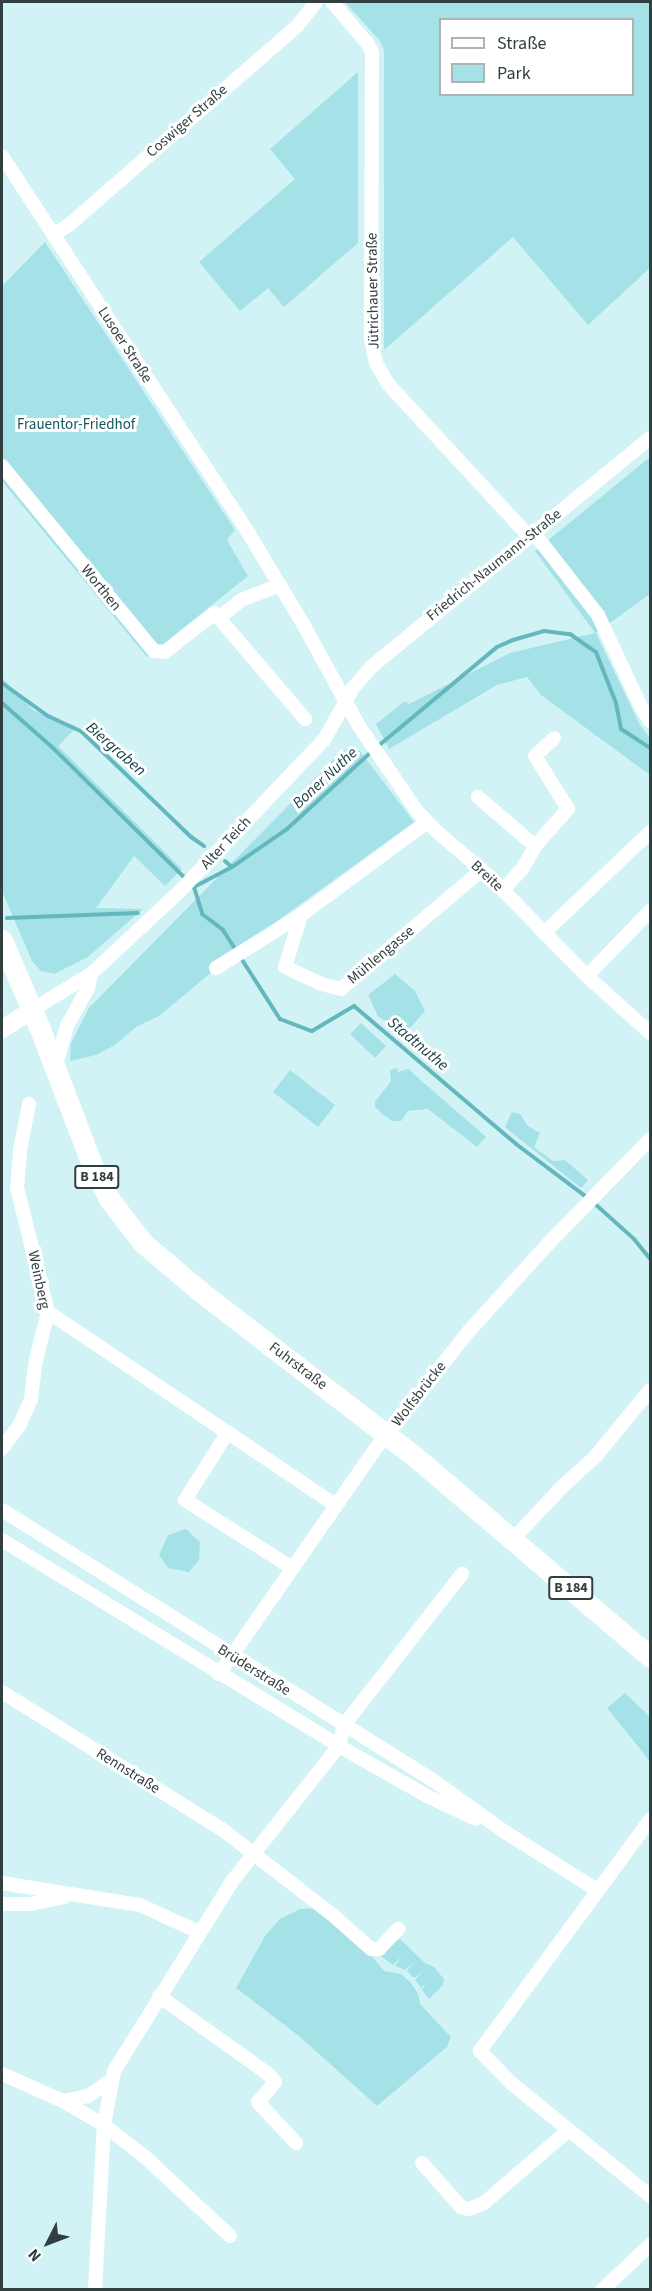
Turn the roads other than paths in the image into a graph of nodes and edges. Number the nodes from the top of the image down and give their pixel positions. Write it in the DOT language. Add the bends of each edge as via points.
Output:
graph roads {
  1 [pos="316,2"];
  2 [pos="332,2"];
  3 [pos="2,156"];
  4 [pos="53,235"];
  5 [pos="651,438"];
  6 [pos="2,466"];
  7 [pos="532,534"];
  8 [pos="280,585"];
  9 [pos="217,615"];
  10 [pos="346,701"];
  11 [pos="304,719"];
  12 [pos="651,721"];
  13 [pos="554,738"];
  14 [pos="478,796"];
  15 [pos="427,822"];
  16 [pos="651,832"];
  17 [pos="535,846"];
  18 [pos="482,870"];
  19 [pos="503,890"];
  20 [pos="651,911"];
  21 [pos="301,915"];
  22 [pos="544,933"];
  23 [pos="2,940"];
  24 [pos="216,968"];
  25 [pos="91,974"];
  26 [pos="587,976"];
  27 [pos="32,1010"];
  28 [pos="2,1029"];
  29 [pos="651,1033"];
  30 [pos="56,1069"];
  31 [pos="29,1104"];
  32 [pos="651,1139"];
  33 [pos="48,1312"];
  34 [pos="651,1390"];
  35 [pos="228,1432"];
  36 [pos="387,1434"];
  37 [pos="2,1449"];
  38 [pos="335,1505"];
  39 [pos="2,1510"];
  40 [pos="514,1538"];
  41 [pos="2,1540"];
  42 [pos="292,1568"];
  43 [pos="462,1574"];
  44 [pos="231,1655"];
  45 [pos="651,1657"];
  46 [pos="219,1674"];
  47 [pos="2,1692"];
  48 [pos="344,1725"];
  49 [pos="339,1746"];
  50 [pos="651,1820"];
  51 [pos="505,1832"];
  52 [pos="253,1854"];
  53 [pos="2,1883"];
  54 [pos="597,1890"];
  55 [pos="69,1896"];
  56 [pos="2,1904"];
  57 [pos="398,1929"];
  58 [pos="199,1932"];
  59 [pos="159,1996"];
  60 [pos="2,2074"];
  61 [pos="110,2080"];
  62 [pos="63,2101"];
  63 [pos="104,2125"];
  64 [pos="569,2130"];
  65 [pos="296,2143"];
  66 [pos="422,2163"];
  67 [pos="651,2196"];
  68 [pos="230,2236"];
  69 [pos="651,2245"];
  70 [pos="95,2289"];
  71 [pos="602,2289"];
  1 -- 4 [label="street, Coswiger Straße" via="298,25"];
  2 -- 7 [label="street, Jütrichauer Straße" via="372,52 371,338 376,363 388,384"];
  3 -- 4 [label="street, Lusoer Straße"];
  4 -- 8 [label="street, Lusoer Straße"];
  5 -- 7 [label="street, Friedrich-Naumann-Straße"];
  6 -- 9 [label="street, Worthen" via="154,651 165,652"];
  7 -- 10 [label="street, Friedrich-Naumann-Straße" via="376,663"];
  7 -- 12 [label="street, Jütrichauer Straße" via="598,615"];
  8 -- 9 [label="street, Worthen"];
  8 -- 10 [label="street, Breite"];
  9 -- 11 [label="street"];
  10 -- 15 [label="street, Breite"];
  10 -- 25 [label="street, Alter Teich" via="324,740 195,876"];
  13 -- 17 [label="street" via="535,756 568,809"];
  14 -- 17 [label="street"];
  15 -- 18 [label="street, Breite"];
  15 -- 21 [label="street"];
  16 -- 22 [label="street"];
  17 -- 19 [label="street" via="523,868"];
  18 -- 19 [label="street, Breite"];
  18 -- 21 [label="street, Mühlengasse" via="341,989 285,967"];
  19 -- 22 [label="street, Breite"];
  20 -- 26 [label="street"];
  21 -- 24 [label="street"];
  22 -- 26 [label="street, Breite"];
  23 -- 27 [label="main road, B 184"];
  25 -- 27 [label="street, Alter Teich"];
  25 -- 30 [label="street, Alter Teich" via="88,988 67,1026"];
  26 -- 29 [label="street, Breite"];
  27 -- 28 [label="main road, Alter Teich"];
  27 -- 30 [label="main road, Fuhrstraße / B 184"];
  30 -- 36 [label="main road, Fuhrstraße / B 184" via="101,1185 143,1243"];
  31 -- 33 [label="street, Weinberg" via="17,1188"];
  32 -- 36 [label="street, Wolfsbrücke" via="476,1323"];
  33 -- 35 [label="street"];
  33 -- 37 [label="street, Weinberg" via="31,1399 20,1424"];
  34 -- 40 [label="street" via="595,1457"];
  35 -- 38 [label="street"];
  35 -- 42 [label="street" via="185,1500"];
  36 -- 38 [label="street, Wolfsbrücke"];
  36 -- 40 [label="main road, Fuhrstraße / B 184"];
  38 -- 42 [label="street, Wolfsbrücke"];
  39 -- 44 [label="street, Brüderstraße"];
  40 -- 45 [label="main road, Fuhrstraße / B 184"];
  41 -- 46 [label="street, Brüderstraße"];
  42 -- 44 [label="street, Wolfsbrücke"];
  43 -- 48 [label="street"];
  44 -- 46 [label="street, Wolfsbrücke"];
  44 -- 48 [label="street, Brüderstraße"];
  46 -- 49 [label="street, Brüderstraße"];
  47 -- 52 [label="street, Rennstraße" via="223,1830"];
  48 -- 49 [label="street"];
  48 -- 51 [label="street, Brüderstraße" via="434,1781"];
  49 -- 51 [label="street, Brüderstraße" via="427,1796"];
  49 -- 52 [label="street"];
  50 -- 54 [label="street"];
  51 -- 54 [label="street, Brüderstraße"];
  52 -- 57 [label="street, Rennstraße" via="371,1949 379,1950"];
  52 -- 58 [label="street"];
  53 -- 55 [label="street"];
  54 -- 64 [label="street" via="480,2051 511,2083"];
  55 -- 56 [label="street" via="31,1904"];
  55 -- 58 [label="street" via="140,1905"];
  58 -- 59 [label="street"];
  59 -- 61 [label="street"];
  59 -- 65 [label="street" via="267,2073 275,2082 258,2102"];
  60 -- 62 [label="street"];
  61 -- 62 [label="street" via="88,2096"];
  61 -- 63 [label="street"];
  62 -- 63 [label="street"];
  63 -- 68 [label="street" via="145,2157"];
  63 -- 70 [label="street"];
  64 -- 66 [label="street" via="484,2203 469,2208 461,2207"];
  64 -- 67 [label="street"];
  69 -- 71 [label="street"];
}
